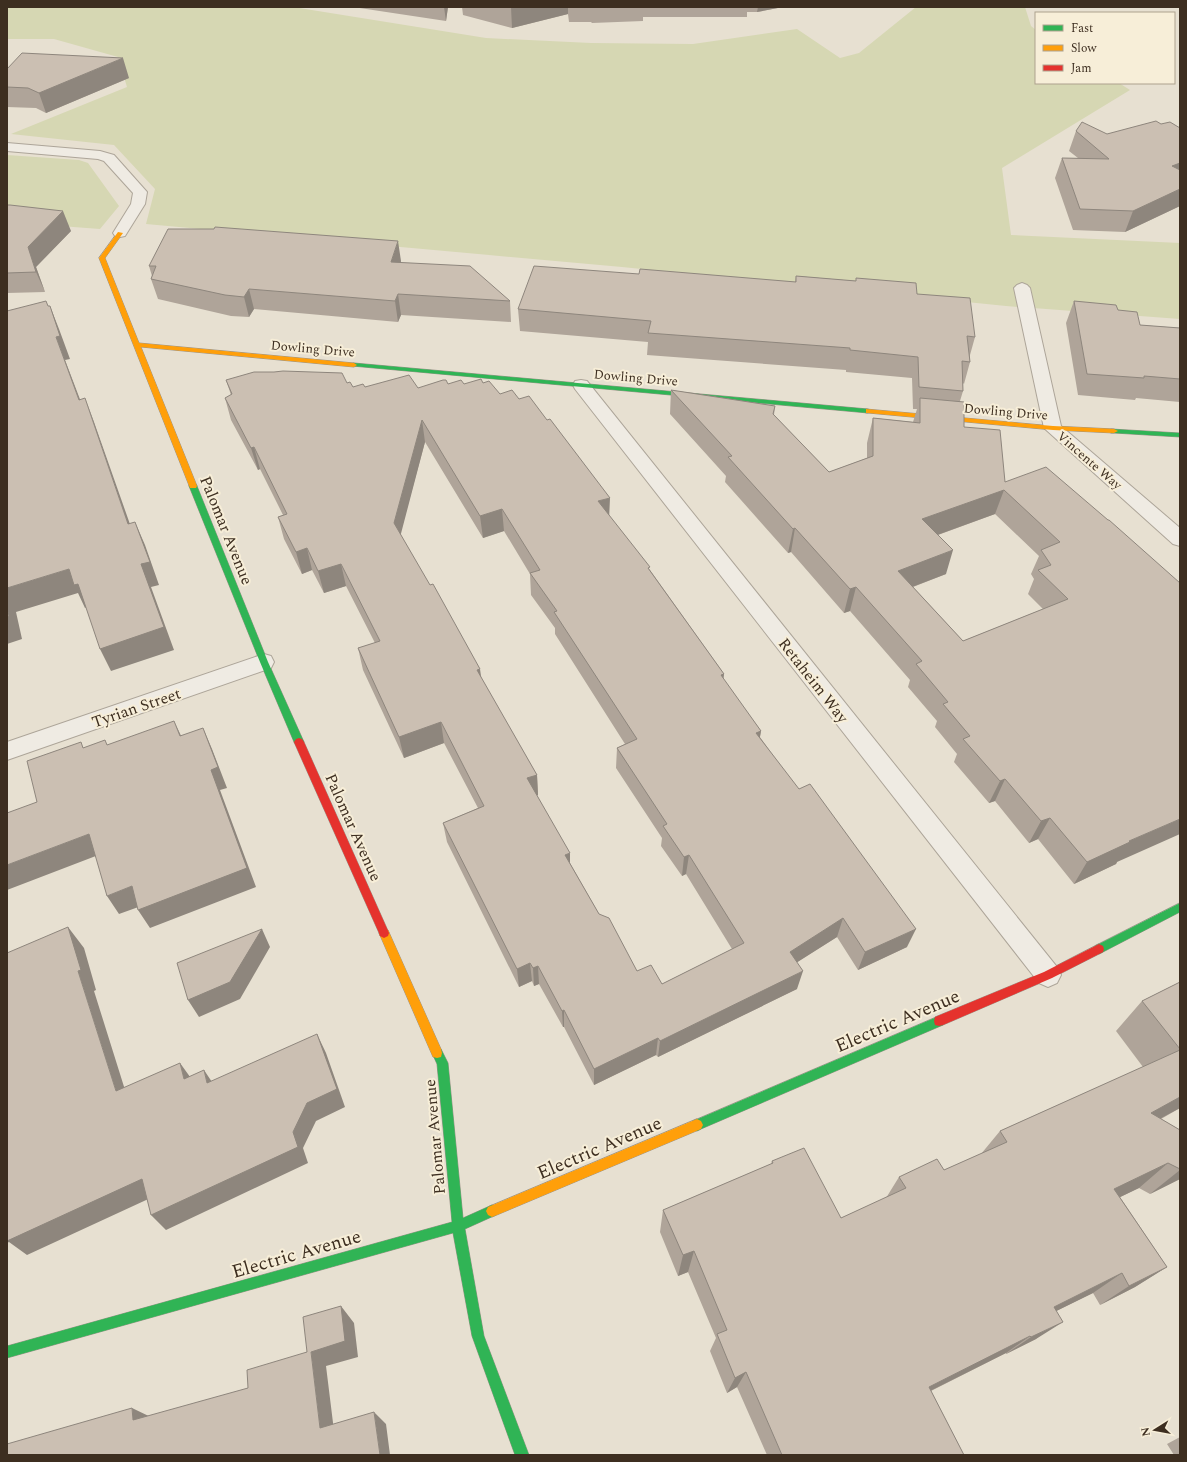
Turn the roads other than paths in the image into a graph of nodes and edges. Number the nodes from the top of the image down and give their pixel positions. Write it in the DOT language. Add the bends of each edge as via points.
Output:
graph roads {
  1 [pos="7,147"];
  2 [pos="120,234"];
  3 [pos="1022,288"];
  4 [pos="137,345"];
  5 [pos="581,385"];
  6 [pos="1053,428"];
  7 [pos="1180,435"];
  8 [pos="1180,539"];
  9 [pos="264,662"];
  10 [pos="7,752"];
  11 [pos="1180,908"];
  12 [pos="1048,975"];
  13 [pos="458,1226"];
  14 [pos="7,1352"];
  15 [pos="522,1455"];
  1 -- 2 [label="street" via="100,155 109,158 140,192 138,204"];
  2 -- 4 [label="street, Palomar Avenue" via="102,258"];
  3 -- 6 [label="street, Vincente Way"];
  4 -- 5 [label="street, Dowling Drive"];
  4 -- 9 [label="street, Palomar Avenue"];
  5 -- 6 [label="street, Dowling Drive"];
  5 -- 12 [label="street, Retaheim Way"];
  6 -- 7 [label="street, Dowling Drive"];
  6 -- 8 [label="street, Vincente Way"];
  9 -- 10 [label="street, Tyrian Street"];
  9 -- 13 [label="street, Palomar Avenue" via="442,1063"];
  11 -- 12 [label="street, Electric Avenue"];
  12 -- 13 [label="street, Electric Avenue"];
  13 -- 14 [label="street, Electric Avenue"];
  13 -- 15 [label="street, Palomar Avenue" via="478,1336"];
}
